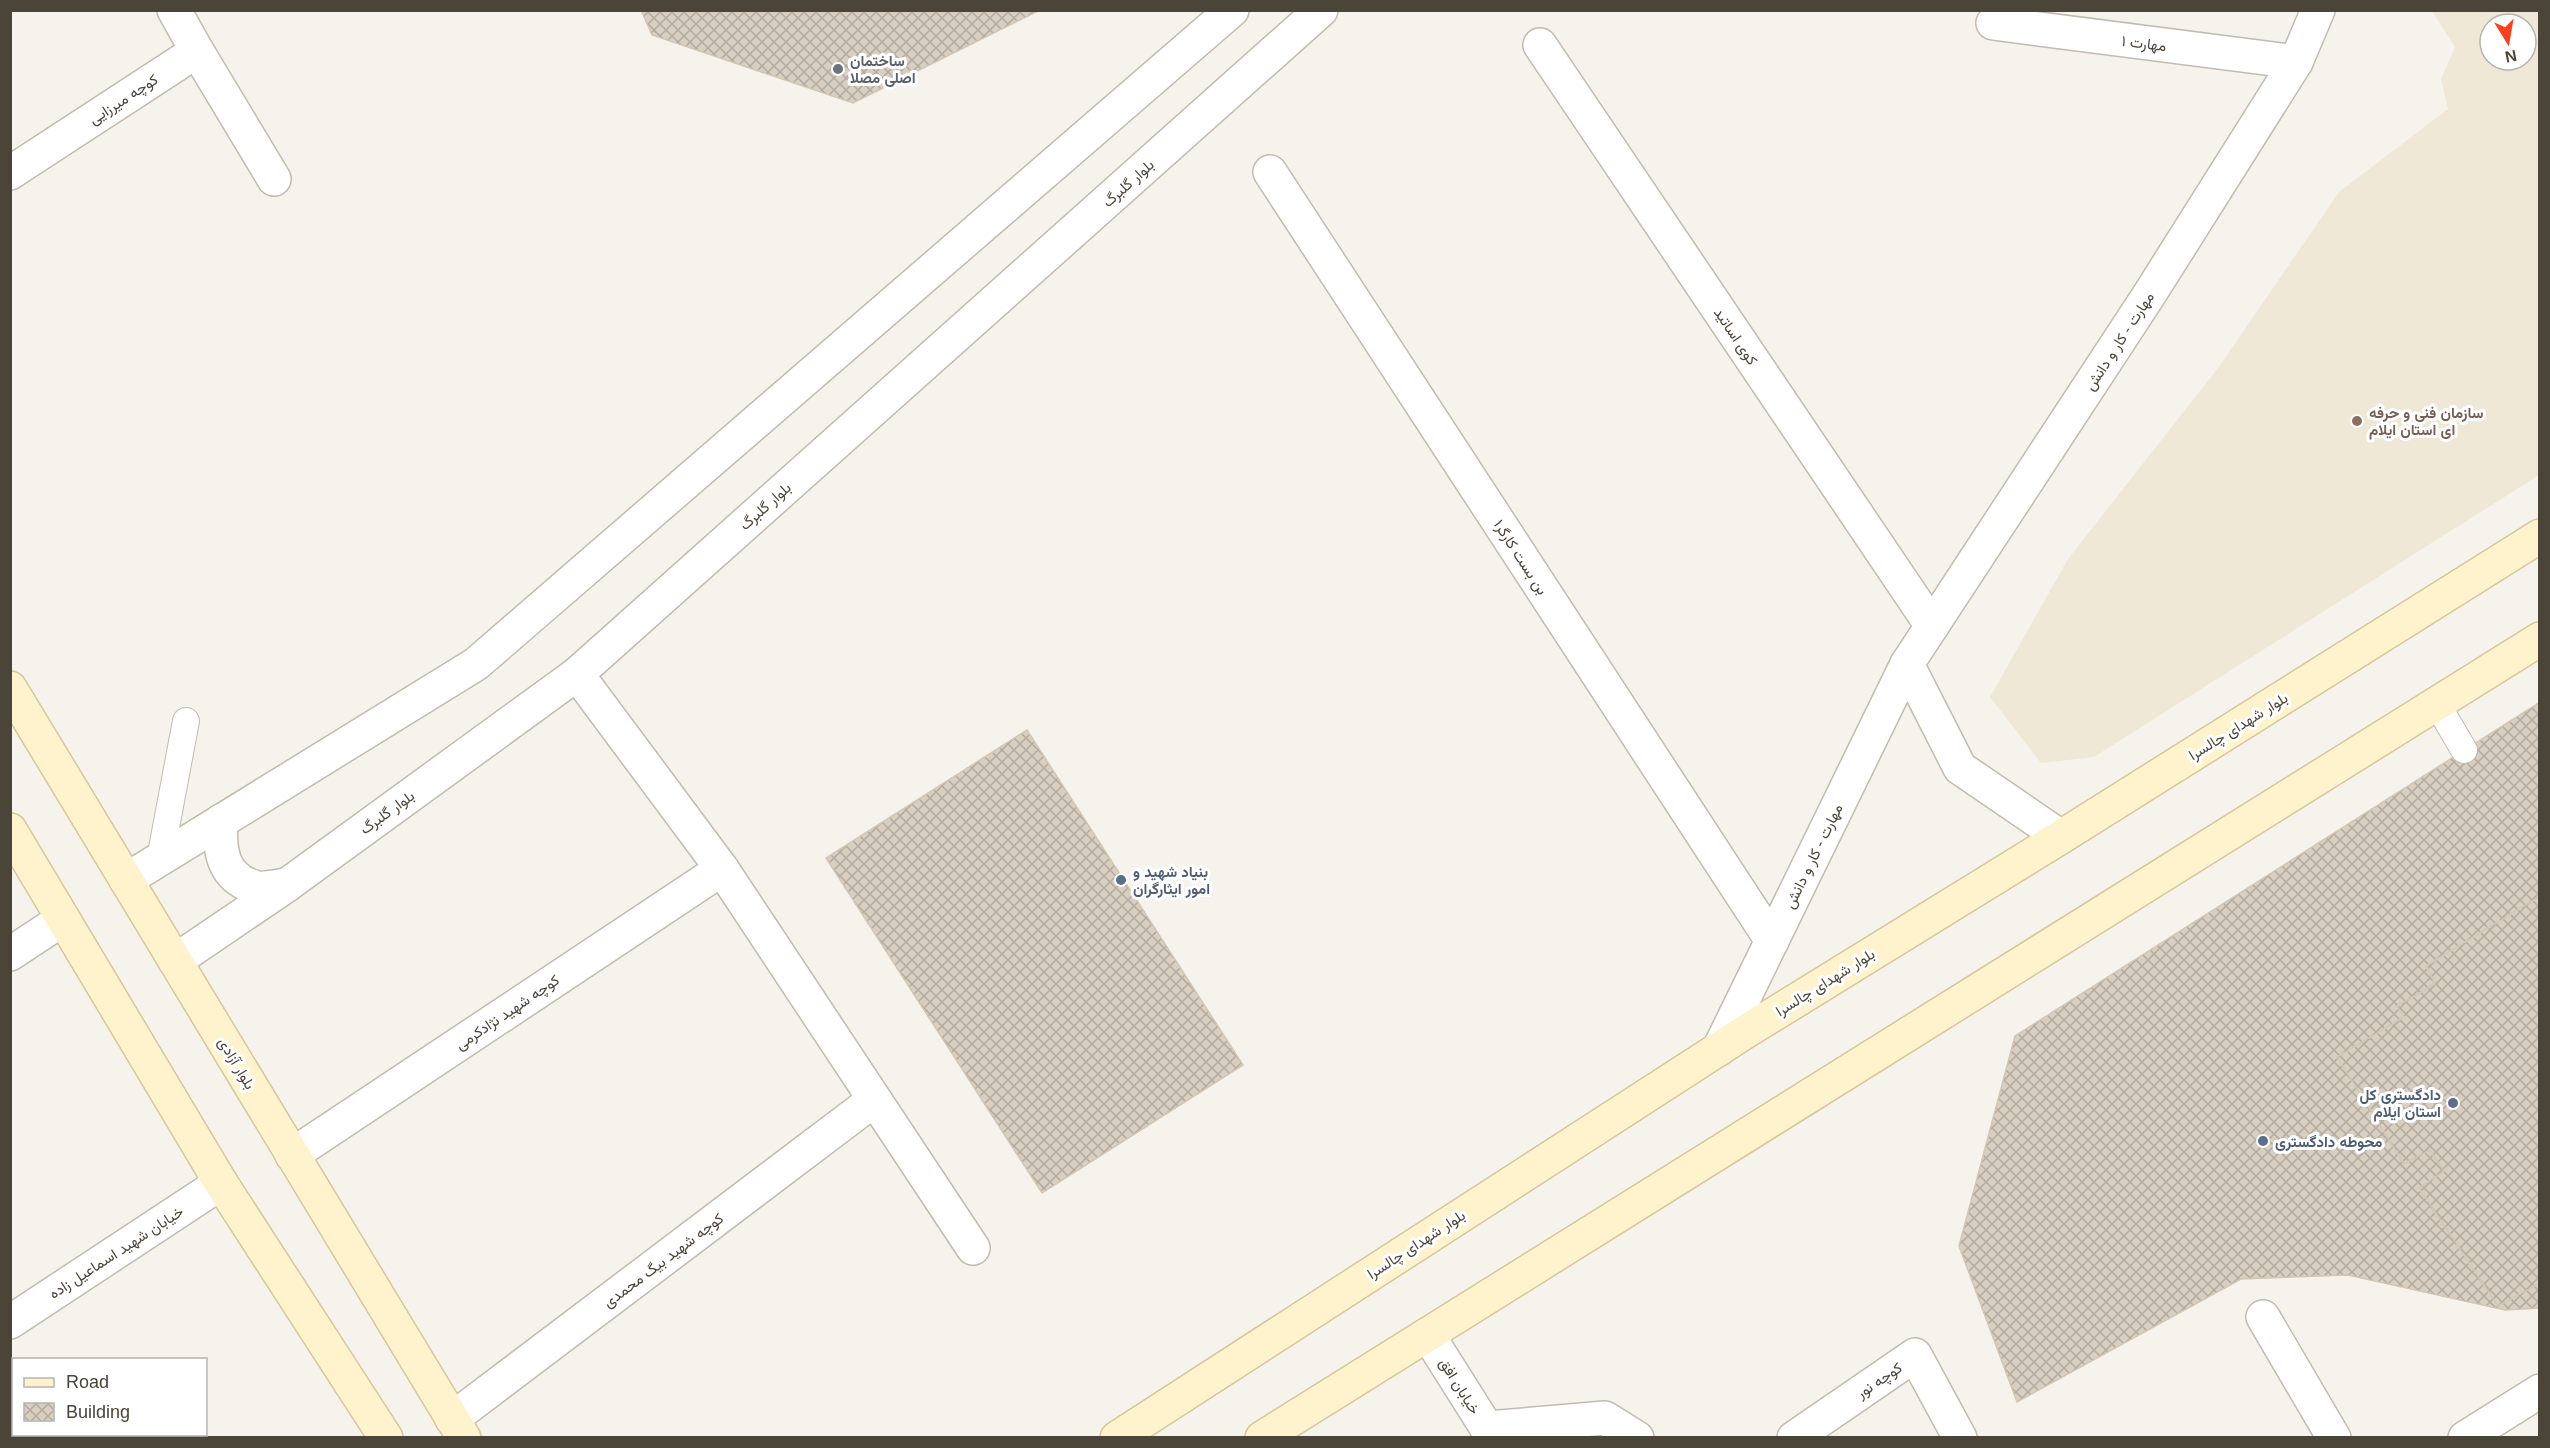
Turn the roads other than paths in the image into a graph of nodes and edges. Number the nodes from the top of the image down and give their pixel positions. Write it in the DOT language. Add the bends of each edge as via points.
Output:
graph roads {
  1 [pos="174,10"];
  2 [pos="1232,10"];
  3 [pos="1321,10"];
  4 [pos="2318,10"];
  5 [pos="1993,23"];
  6 [pos="1540,45"];
  7 [pos="197,51"];
  8 [pos="2296,62"];
  9 [pos="1270,172"];
  10 [pos="10,173"];
  11 [pos="274,179"];
  12 [pos="2540,536"];
  13 [pos="1932,626"];
  14 [pos="2540,639"];
  15 [pos="1907,663"];
  16 [pos="577,674"];
  17 [pos="10,688"];
  18 [pos="2437,704"];
  19 [pos="186,721"];
  20 [pos="2464,750"];
  21 [pos="221,821"];
  22 [pos="10,830"];
  23 [pos="2061,837"];
  24 [pos="160,859"];
  25 [pos="722,869"];
  26 [pos="126,880"];
  27 [pos="287,885"];
  28 [pos="63,919"];
  29 [pos="1772,941"];
  30 [pos="10,954"];
  31 [pos="175,961"];
  32 [pos="1719,1049"];
  33 [pos="874,1100"];
  34 [pos="292,1155"];
  35 [pos="221,1183"];
  36 [pos="973,1248"];
  37 [pos="2263,1317"];
  38 [pos="10,1322"];
  39 [pos="1428,1335"];
  40 [pos="2540,1391"];
  41 [pos="458,1428"];
  42 [pos="1490,1433"];
  43 [pos="386,1437"];
  44 [pos="1117,1437"];
  45 [pos="1262,1437"];
  46 [pos="1637,1437"];
  47 [pos="1794,1437"];
  48 [pos="1960,1437"];
  49 [pos="2334,1437"];
  50 [pos="2465,1437"];
  1 -- 7 [label="street"];
  2 -- 21 [label="street" via="476,664"];
  3 -- 16 [label="street, بلوار گلبرگ"];
  4 -- 8 [label="street, مهارت - کار و دانش"];
  5 -- 8 [label="street, مهارت ۱"];
  6 -- 13 [label="street, کوی اساتید"];
  7 -- 10 [label="street, کوچه میرزایی"];
  7 -- 11 [label="street"];
  8 -- 13 [label="street, مهارت - کار و دانش"];
  9 -- 29 [label="street, بن بست کارگر۱"];
  12 -- 23 [label="main road, بلوار شهدای چالسرا"];
  13 -- 15 [label="street, مهارت - کار و دانش"];
  14 -- 18 [label="main road"];
  15 -- 23 [label="street" via="1960,768"];
  15 -- 29 [label="street, مهارت - کار و دانش"];
  16 -- 25 [label="street"];
  16 -- 27 [label="street, بلوار گلبرگ"];
  17 -- 26 [label="main road, بلوار آزادی"];
  18 -- 20 [label="lane"];
  18 -- 39 [label="main road"];
  19 -- 24 [label="lane"];
  21 -- 24 [label="street"];
  21 -- 27 [label="street" via="219,843 223,860 235,876 255,888"];
  22 -- 28 [label="main road"];
  23 -- 32 [label="main road, بلوار شهدای چالسرا"];
  24 -- 26 [label="street"];
  25 -- 33 [label="street"];
  25 -- 34 [label="street, کوچه شهید نژادکرمی"];
  26 -- 31 [label="main road, بلوار آزادی"];
  27 -- 31 [label="street, بلوار گلبرگ"];
  28 -- 30 [label="street"];
  28 -- 35 [label="main road"];
  29 -- 32 [label="street, مهارت - کار و دانش"];
  31 -- 34 [label="main road, بلوار آزادی"];
  32 -- 44 [label="main road, بلوار شهدای چالسرا"];
  33 -- 36 [label="street"];
  33 -- 41 [label="street, کوچه شهید بیگ محمدی"];
  34 -- 41 [label="main road, بلوار آزادی"];
  35 -- 38 [label="street, خیابان شهید اسماعیل زاده"];
  35 -- 43 [label="main road"];
  37 -- 49 [label="street"];
  39 -- 42 [label="street, خیابان افق"];
  39 -- 45 [label="main road"];
  40 -- 50 [label="street"];
  42 -- 46 [label="street" via="1605,1418"];
  47 -- 48 [label="street, کوچه نور" via="1916,1355"];
}
